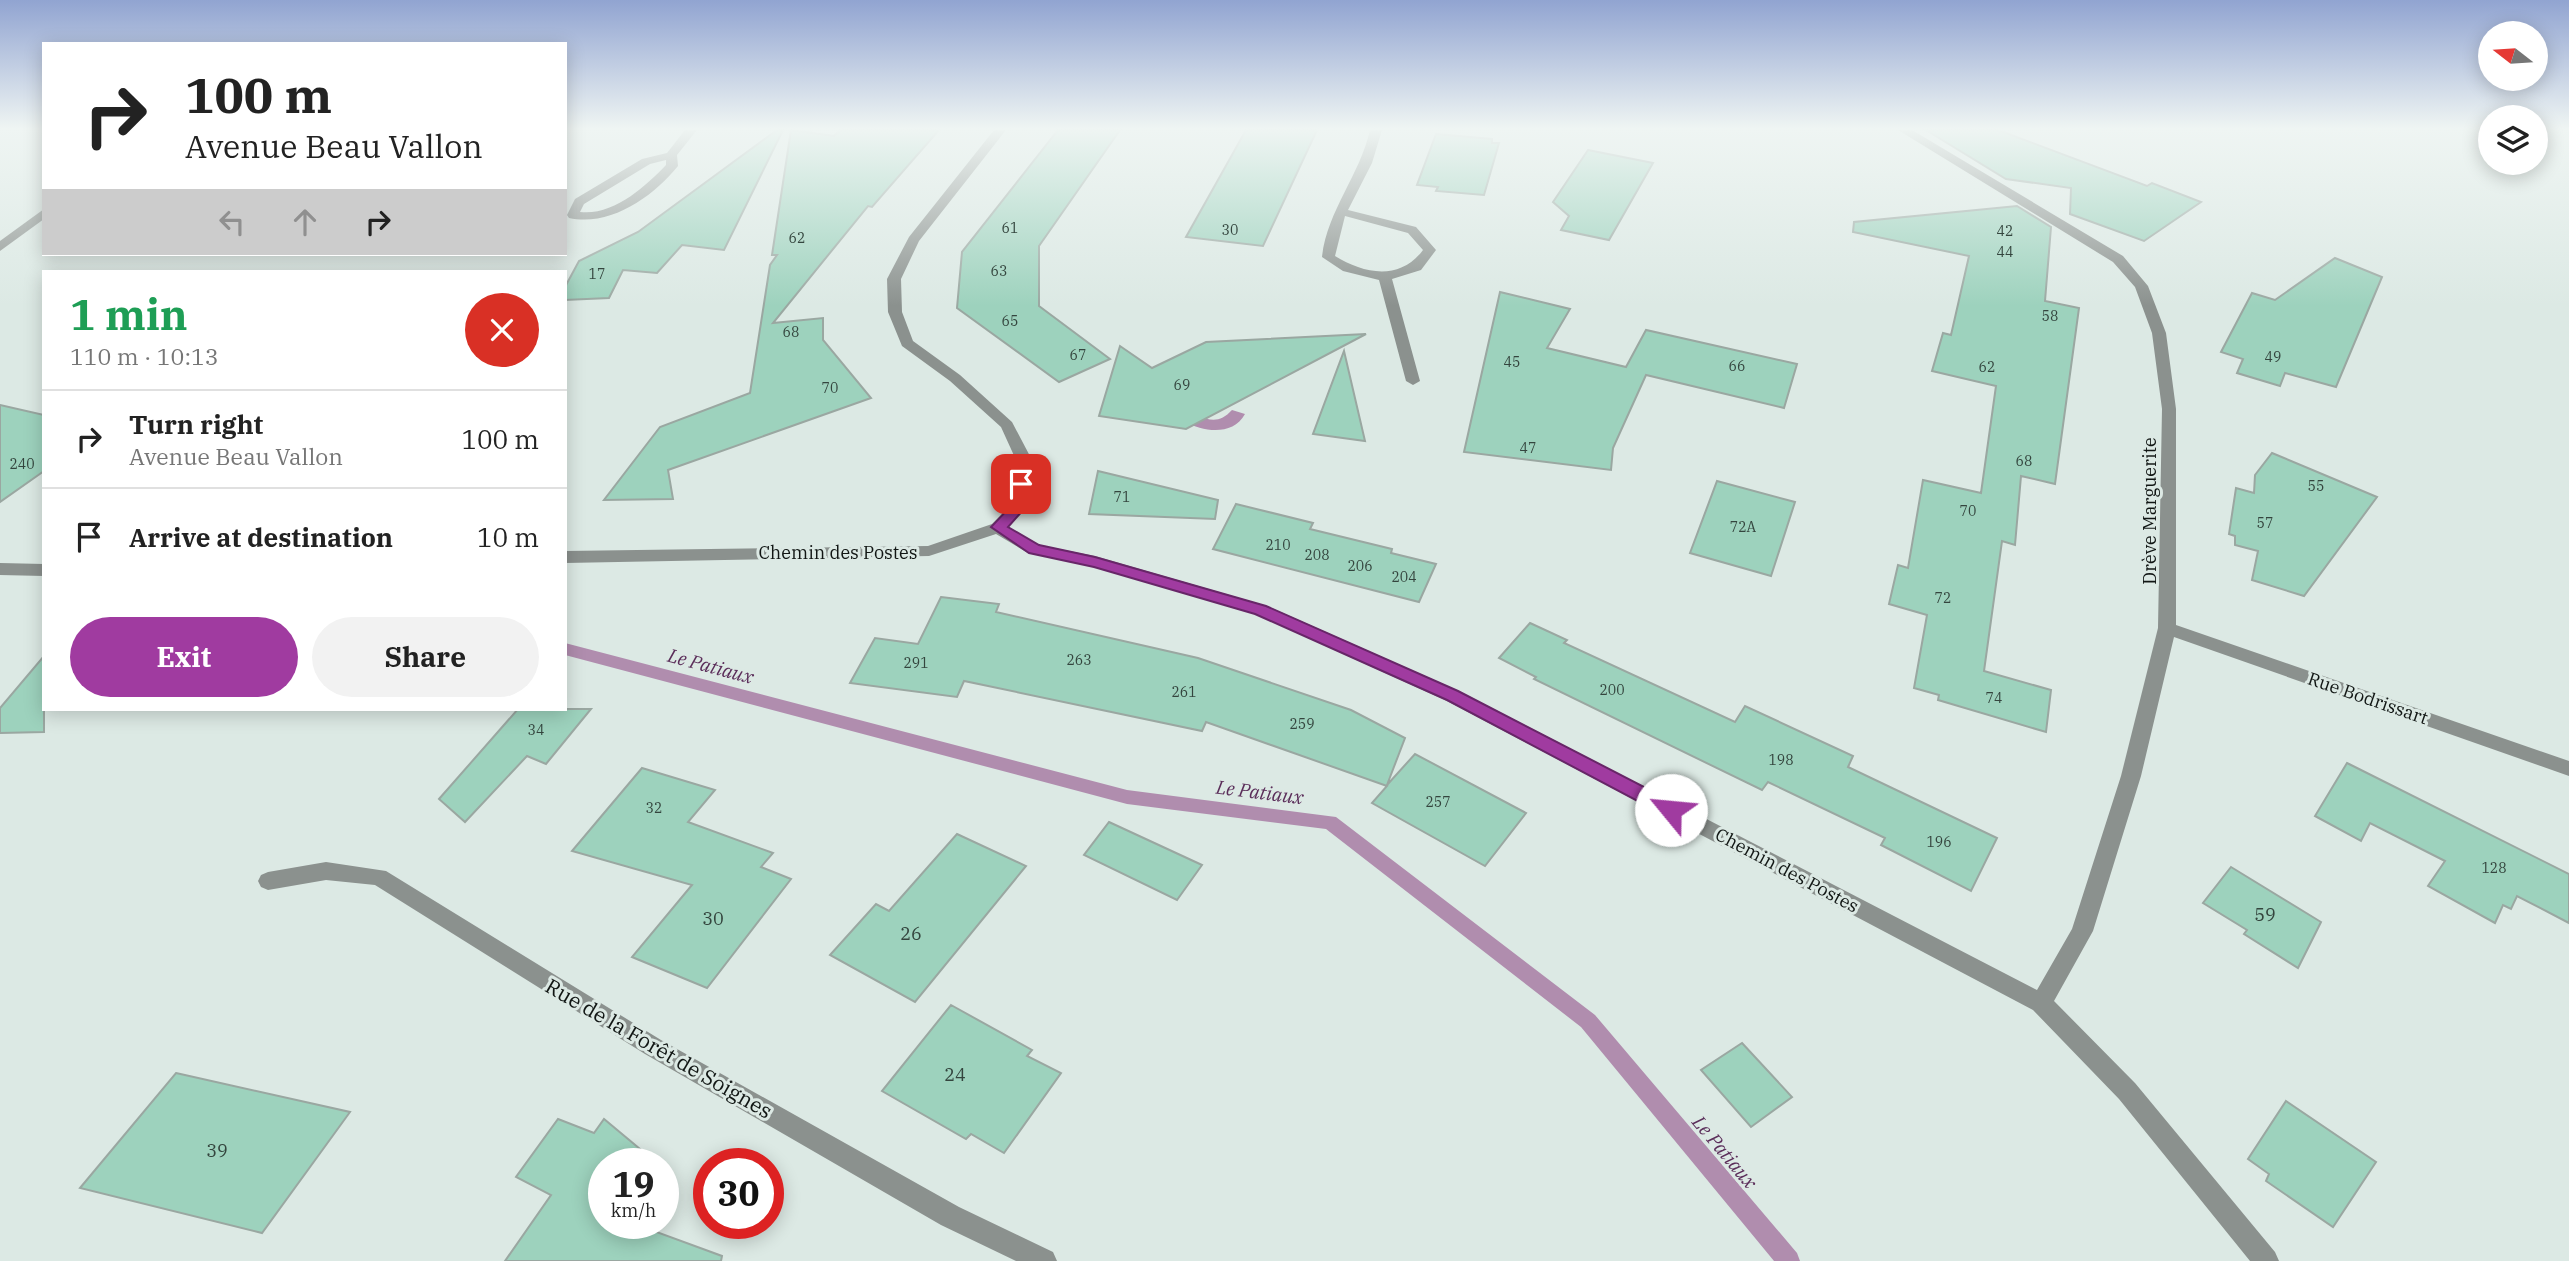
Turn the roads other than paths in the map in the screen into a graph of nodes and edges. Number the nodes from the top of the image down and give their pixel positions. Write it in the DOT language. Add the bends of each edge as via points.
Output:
graph roads {
  1 [pos="600,189"];
  2 [pos="647,189"];
  3 [pos="953,189"];
  4 [pos="1354,189"];
  5 [pos="2002,189"];
  6 [pos="1343,212"];
  7 [pos="42,215"];
  8 [pos="0,247"];
  9 [pos="1385,276"];
  10 [pos="1413,381"];
  11 [pos="998,527"];
  12 [pos="567,557"];
  13 [pos="0,569"];
  14 [pos="42,570"];
  15 [pos="2167,628"];
  16 [pos="2569,769"];
  17 [pos="268,881"];
  18 [pos="2041,1003"];
  19 [pos="1044,1261"];
  20 [pos="2266,1261"];
  1 -- 2 [label="street" via="579,202 573,215 586,219"];
  3 -- 11 [label="street" via="913,240 894,279 895,312 907,343 1007,425 1024,460 1018,508"];
  4 -- 6 [label="street"];
  5 -- 15 [label="street, Drève Marguerite" via="2119,259 2141,286 2159,332 2169,409"];
  6 -- 9 [label="street" via="1328,240 1328,257 1343,268"];
  6 -- 9 [label="street" via="1412,230 1430,250 1415,268"];
  7 -- 8 [label="street"];
  9 -- 10 [label="street"];
  11 -- 12 [label="street, Chemin des Postes" via="929,551"];
  11 -- 18 [label="street, Chemin des Postes" via="1034,549 1261,610 1452,696"];
  13 -- 14 [label="street"];
  15 -- 16 [label="street, Rue Bodrissart"];
  15 -- 18 [label="street, Drève Marguerite" via="2131,776 2082,931"];
  17 -- 19 [label="street, Rue de la Forêt de Soignes" via="326,871 379,877 665,1053 950,1216"];
  18 -- 20 [label="street, Chemin des Postes" via="2127,1091"];
}
